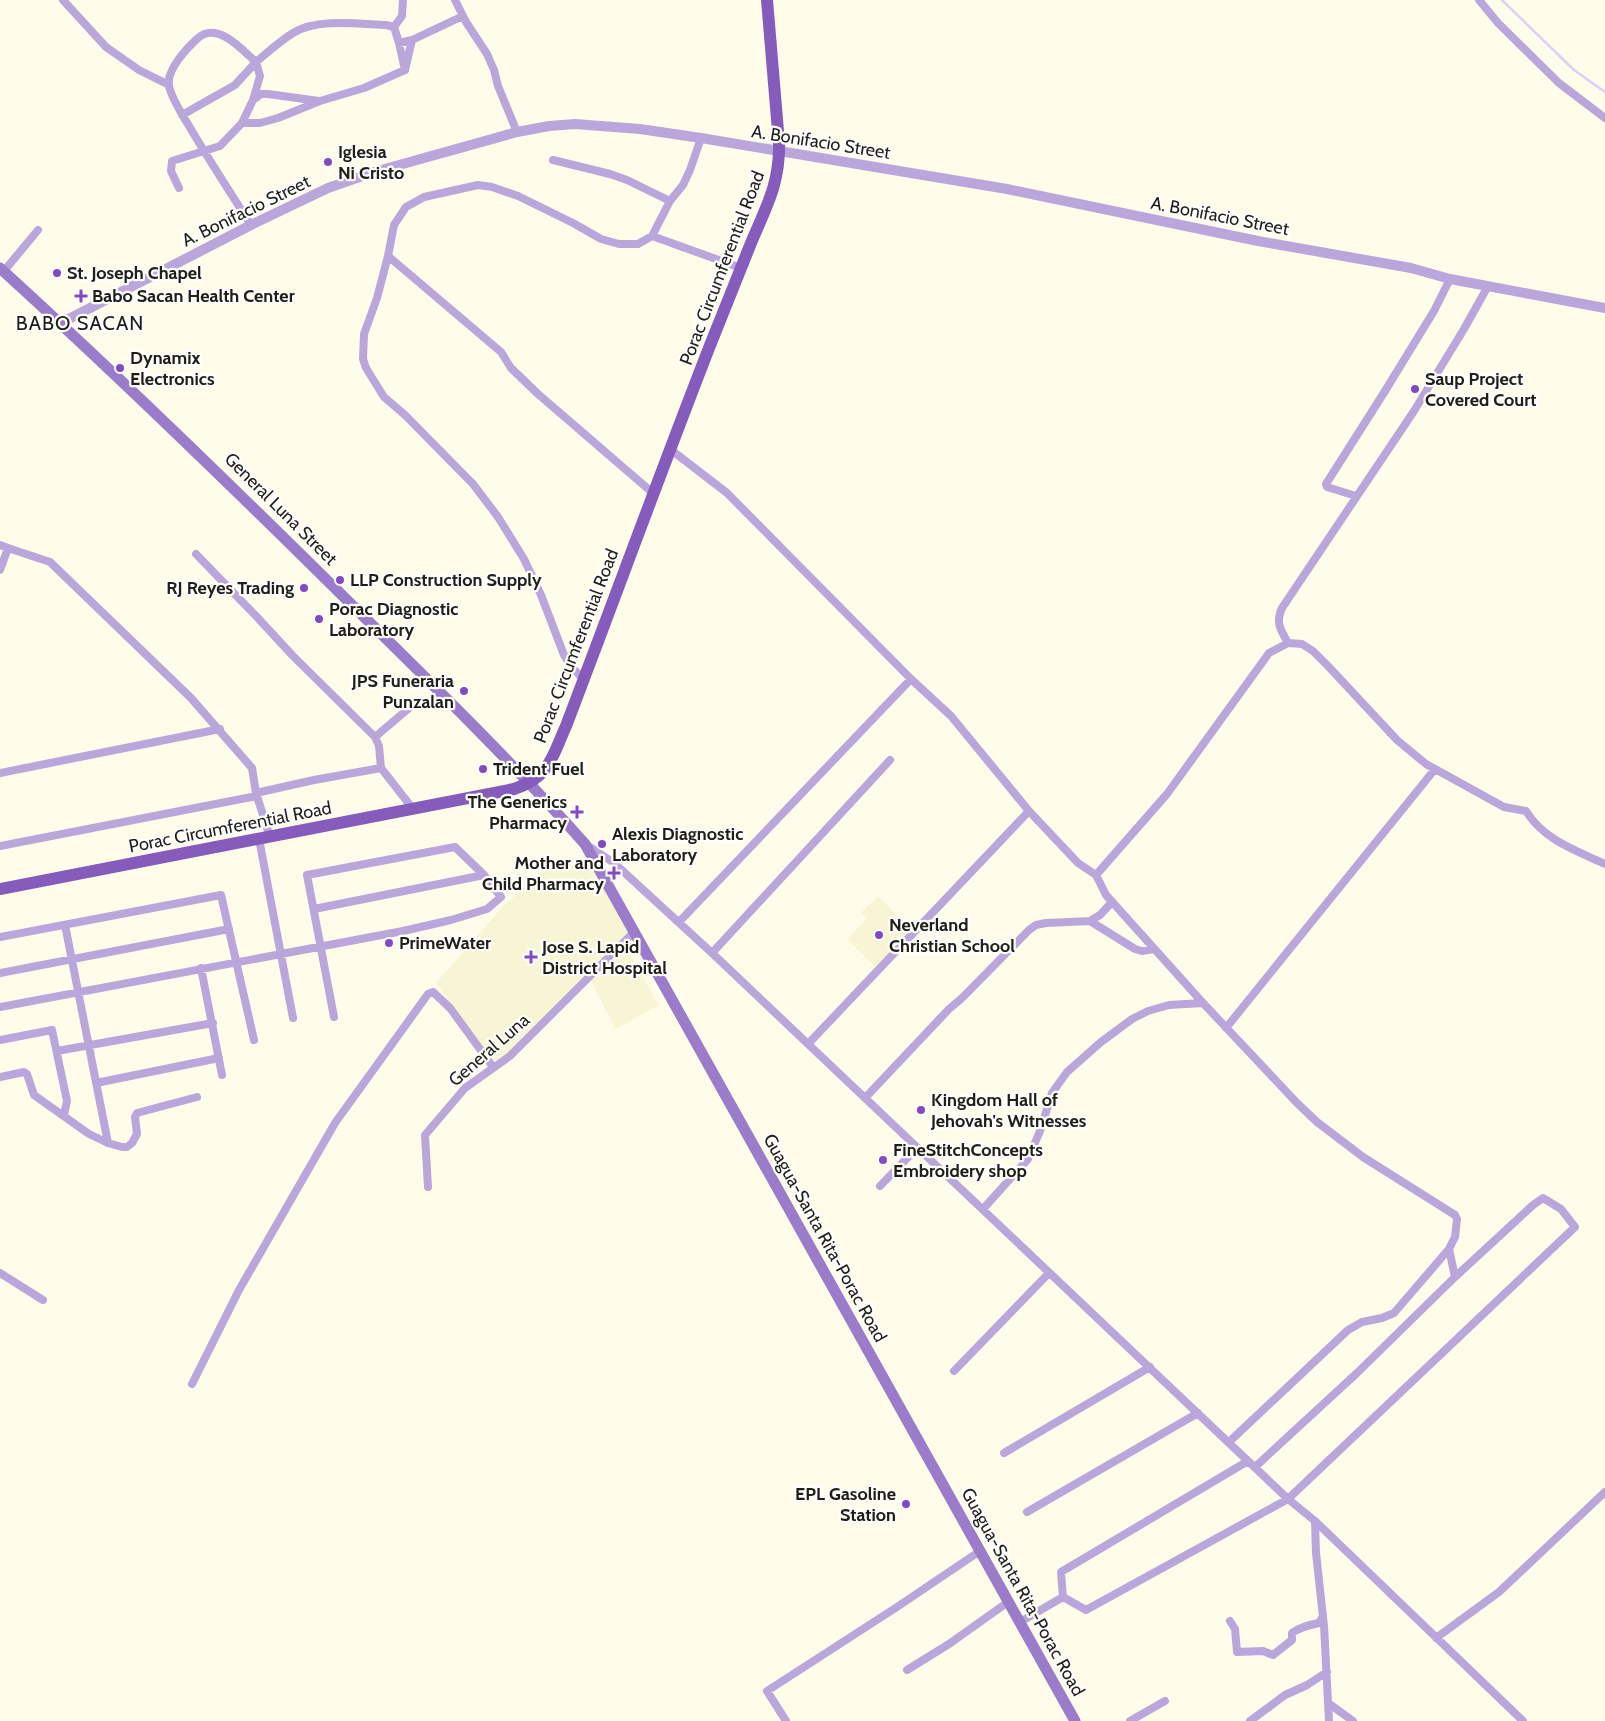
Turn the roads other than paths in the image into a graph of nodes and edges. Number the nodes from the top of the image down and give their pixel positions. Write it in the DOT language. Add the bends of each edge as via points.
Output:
graph roads {
  1 [pos="64,0"];
  2 [pos="403,0"];
  3 [pos="455,0"];
  4 [pos="766,0"];
  5 [pos="1479,0"];
  6 [pos="463,16"];
  7 [pos="394,27"];
  8 [pos="412,40"];
  9 [pos="399,43"];
  10 [pos="256,62"];
  11 [pos="405,70"];
  12 [pos="169,85"];
  13 [pos="253,100"];
  14 [pos="320,101"];
  15 [pos="182,115"];
  16 [pos="1605,118"];
  17 [pos="242,123"];
  18 [pos="517,132"];
  19 [pos="701,138"];
  20 [pos="204,152"];
  21 [pos="779,152"];
  22 [pos="553,160"];
  23 [pos="179,188"];
  24 [pos="670,201"];
  25 [pos="251,225"];
  26 [pos="38,230"];
  27 [pos="652,236"];
  28 [pos="388,256"];
  29 [pos="741,268"];
  30 [pos="2,269"];
  31 [pos="1450,278"];
  32 [pos="1488,286"];
  33 [pos="1605,308"];
  34 [pos="61,323"];
  35 [pos="670,448"];
  36 [pos="654,494"];
  37 [pos="1356,496"];
  38 [pos="0,545"];
  39 [pos="8,548"];
  40 [pos="196,554"];
  41 [pos="0,570"];
  42 [pos="1288,644"];
  43 [pos="911,679"];
  44 [pos="584,680"];
  45 [pos="415,703"];
  46 [pos="220,729"];
  47 [pos="375,737"];
  48 [pos="890,760"];
  49 [pos="382,768"];
  50 [pos="1435,769"];
  51 [pos="0,773"];
  52 [pos="530,783"];
  53 [pos="257,795"];
  54 [pos="413,809"];
  55 [pos="1029,811"];
  56 [pos="265,838"];
  57 [pos="585,844"];
  58 [pos="0,846"];
  59 [pos="1605,864"];
  60 [pos="484,875"];
  61 [pos="1096,876"];
  62 [pos="0,889"];
  63 [pos="1112,902"];
  64 [pos="314,909"];
  65 [pos="1090,921"];
  66 [pos="679,922"];
  67 [pos="65,925"];
  68 [pos="229,929"];
  69 [pos="634,932"];
  70 [pos="0,937"];
  71 [pos="321,947"];
  72 [pos="1154,949"];
  73 [pos="712,953"];
  74 [pos="281,954"];
  75 [pos="72,960"];
  76 [pos="236,962"];
  77 [pos="201,968"];
  78 [pos="0,973"];
  79 [pos="79,992"];
  80 [pos="1203,1003"];
  81 [pos="0,1007"];
  82 [pos="334,1017"];
  83 [pos="293,1018"];
  84 [pos="213,1023"];
  85 [pos="1226,1028"];
  86 [pos="0,1040"];
  87 [pos="254,1040"];
  88 [pos="808,1044"];
  89 [pos="89,1045"];
  90 [pos="57,1052"];
  91 [pos="219,1058"];
  92 [pos="492,1067"];
  93 [pos="222,1076"];
  94 [pos="0,1077"];
  95 [pos="96,1083"];
  96 [pos="197,1097"];
  97 [pos="865,1098"];
  98 [pos="64,1115"];
  99 [pos="108,1143"];
  100 [pos="917,1148"];
  101 [pos="880,1186"];
  102 [pos="428,1187"];
  103 [pos="983,1209"];
  104 [pos="1448,1249"];
  105 [pos="0,1274"];
  106 [pos="1049,1274"];
  107 [pos="1455,1277"];
  108 [pos="43,1300"];
  109 [pos="1150,1367"];
  110 [pos="954,1371"];
  111 [pos="192,1384"];
  112 [pos="1198,1413"];
  113 [pos="1229,1442"];
  114 [pos="1004,1453"];
  115 [pos="1248,1461"];
  116 [pos="1254,1467"];
  117 [pos="1605,1492"];
  118 [pos="1288,1499"];
  119 [pos="1027,1512"];
  120 [pos="1315,1521"];
  121 [pos="980,1551"];
  122 [pos="1064,1597"];
  123 [pos="1008,1602"];
  124 [pos="1323,1616"];
  125 [pos="1230,1620"];
  126 [pos="1020,1622"];
  127 [pos="1436,1638"];
  128 [pos="907,1670"];
  129 [pos="1327,1672"];
  130 [pos="1165,1701"];
  131 [pos="1328,1703"];
  132 [pos="786,1721"];
  133 [pos="1076,1721"];
  134 [pos="1130,1721"];
  135 [pos="1250,1721"];
  136 [pos="1329,1721"];
  137 [pos="1353,1721"];
  138 [pos="1523,1721"];
  1 -- 12 [label="street" via="106,47 139,70"];
  2 -- 7 [label="street" via="402,16"];
  3 -- 6 [label="street"];
  4 -- 21 [label="main road, Porac Circumferential Road"];
  5 -- 16 [label="street" via="1560,83"];
  6 -- 8 [label="street"];
  6 -- 18 [label="street" via="487,54"];
  7 -- 9 [label="street"];
  7 -- 10 [label="street" via="334,23 311,26 294,32"];
  8 -- 9 [label="street"];
  8 -- 11 [label="street"];
  9 -- 11 [label="street"];
  10 -- 12 [label="street" via="230,39 216,33 201,35 180,56"];
  10 -- 13 [label="street" via="260,76"];
  10 -- 15 [label="street" via="235,85"];
  11 -- 14 [label="street" via="364,88"];
  12 -- 15 [label="street"];
  13 -- 14 [label="street" via="261,94 268,94"];
  13 -- 17 [label="street"];
  14 -- 17 [label="street" via="260,123"];
  15 -- 20 [label="street"];
  17 -- 20 [label="street" via="220,146"];
  18 -- 19 [label="street, A. Bonifacio Street" via="575,124"];
  18 -- 25 [label="street, A. Bonifacio Street" via="328,188"];
  19 -- 21 [label="street, A. Bonifacio Street"];
  19 -- 24 [label="street" via="683,185"];
  20 -- 23 [label="street" via="172,161 170,171"];
  20 -- 25 [label="street"];
  21 -- 29 [label="main road, Porac Circumferential Road" via="777,178"];
  21 -- 31 [label="street, A. Bonifacio Street" via="1007,189"];
  22 -- 24 [label="street" via="610,174"];
  24 -- 27 [label="street"];
  25 -- 34 [label="street, A. Bonifacio Street"];
  26 -- 30 [label="street"];
  27 -- 28 [label="street" via="638,244 619,244 601,239 518,196 478,185 424,197 406,206 394,225"];
  27 -- 29 [label="street"];
  28 -- 36 [label="street" via="501,352 510,368 538,394"];
  28 -- 44 [label="street" via="364,334 366,368 384,397 405,414 473,484 498,517 524,559 564,655"];
  29 -- 35 [label="main road, Porac Circumferential Road"];
  30 -- 34 [label="main road, General Luna Street"];
  31 -- 32 [label="street, A. Bonifacio Street"];
  31 -- 37 [label="street" via="1386,391 1326,484"];
  32 -- 33 [label="street, A. Bonifacio Street"];
  32 -- 37 [label="street" via="1414,412"];
  34 -- 52 [label="main road, General Luna Street" via="218,472"];
  35 -- 36 [label="main road, Porac Circumferential Road"];
  35 -- 43 [label="street" via="727,493"];
  36 -- 44 [label="main road, Porac Circumferential Road"];
  37 -- 42 [label="street" via="1277,617"];
  38 -- 39 [label="street"];
  39 -- 41 [label="street"];
  39 -- 46 [label="street" via="50,562"];
  40 -- 47 [label="street"];
  42 -- 50 [label="street" via="1302,644 1313,651 1397,740"];
  42 -- 61 [label="street" via="1269,653 1166,794"];
  43 -- 55 [label="street" via="951,716"];
  43 -- 66 [label="street"];
  44 -- 52 [label="main road, Porac Circumferential Road" via="548,765"];
  45 -- 47 [label="street"];
  46 -- 51 [label="street"];
  46 -- 53 [label="street" via="252,768"];
  47 -- 49 [label="street" via="380,746"];
  48 -- 73 [label="street"];
  49 -- 53 [label="street" via="314,780"];
  49 -- 54 [label="street"];
  50 -- 59 [label="street" via="1504,807 1526,810 1533,822 1559,843"];
  50 -- 85 [label="street"];
  52 -- 54 [label="main road, Porac Circumferential Road"];
  52 -- 57 [label="main road, Guagua-Santa Rita-Porac Road"];
  53 -- 56 [label="street"];
  53 -- 58 [label="street"];
  54 -- 56 [label="main road, Porac Circumferential Road"];
  55 -- 61 [label="street" via="1078,863"];
  55 -- 88 [label="street"];
  56 -- 62 [label="main road, Porac Circumferential Road"];
  56 -- 74 [label="street"];
  57 -- 66 [label="street" via="614,863"];
  57 -- 69 [label="main road, Guagua-Santa Rita-Porac Road"];
  60 -- 64 [label="street"];
  60 -- 64 [label="street" via="455,848 307,875"];
  60 -- 71 [label="street" via="501,897 487,909 403,931"];
  61 -- 63 [label="street"];
  63 -- 65 [label="street"];
  63 -- 72 [label="street"];
  64 -- 71 [label="street"];
  65 -- 72 [label="street" via="1134,949"];
  65 -- 97 [label="street" via="1046,923 1029,930 948,1009"];
  66 -- 73 [label="street"];
  67 -- 68 [label="street" via="220,894"];
  67 -- 70 [label="street"];
  67 -- 75 [label="street"];
  68 -- 75 [label="street"];
  68 -- 76 [label="street"];
  69 -- 92 [label="street, General Luna" via="510,1056"];
  69 -- 121 [label="main road, Guagua-Santa Rita-Porac Road"];
  71 -- 74 [label="street"];
  71 -- 82 [label="street"];
  72 -- 80 [label="street"];
  73 -- 88 [label="street"];
  74 -- 76 [label="street"];
  74 -- 83 [label="street"];
  75 -- 78 [label="street"];
  75 -- 79 [label="street"];
  76 -- 77 [label="street"];
  76 -- 87 [label="street"];
  77 -- 79 [label="street"];
  77 -- 84 [label="street"];
  79 -- 81 [label="street"];
  79 -- 89 [label="street"];
  80 -- 85 [label="street"];
  80 -- 103 [label="street" via="1169,1005 1132,1019 1067,1072 1052,1093 1028,1159"];
  84 -- 89 [label="street"];
  84 -- 91 [label="street"];
  85 -- 104 [label="street" via="1317,1122 1455,1215 1455,1237"];
  86 -- 90 [label="street" via="51,1030"];
  88 -- 97 [label="street"];
  89 -- 90 [label="street"];
  89 -- 95 [label="street"];
  90 -- 98 [label="street" via="67,1104"];
  91 -- 93 [label="street"];
  91 -- 95 [label="street"];
  92 -- 102 [label="street, General Luna" via="465,1088 425,1135"];
  92 -- 111 [label="street" via="450,1008 433,992 428,994 335,1123 239,1290"];
  94 -- 98 [label="street" via="24,1072 34,1094"];
  95 -- 99 [label="street"];
  96 -- 99 [label="street" via="137,1113 137,1134 132,1143 126,1147"];
  97 -- 100 [label="street"];
  98 -- 99 [label="street" via="89,1134"];
  100 -- 101 [label="street"];
  100 -- 103 [label="street"];
  103 -- 106 [label="street"];
  104 -- 107 [label="street"];
  104 -- 113 [label="street" via="1394,1313 1362,1322 1348,1330"];
  105 -- 108 [label="street"];
  106 -- 109 [label="street"];
  106 -- 110 [label="street"];
  107 -- 116 [label="street" via="1336,1393"];
  107 -- 118 [label="street" via="1542,1198 1561,1209 1575,1227"];
  109 -- 112 [label="street"];
  109 -- 114 [label="street"];
  112 -- 113 [label="street"];
  112 -- 119 [label="street"];
  113 -- 115 [label="street"];
  115 -- 116 [label="street"];
  115 -- 122 [label="street" via="1061,1572"];
  116 -- 118 [label="street"];
  117 -- 127 [label="street" via="1499,1592"];
  118 -- 120 [label="street"];
  118 -- 122 [label="street" via="1086,1610"];
  120 -- 124 [label="street"];
  120 -- 127 [label="street"];
  121 -- 123 [label="main road, Guagua-Santa Rita-Porac Road"];
  121 -- 132 [label="street" via="767,1691"];
  122 -- 126 [label="street"];
  123 -- 126 [label="main road, Guagua-Santa Rita-Porac Road"];
  123 -- 128 [label="street"];
  124 -- 125 [label="street" via="1319,1623 1303,1626 1292,1633 1292,1640 1273,1655 1263,1651 1237,1652 1235,1629"];
  124 -- 129 [label="street"];
  126 -- 133 [label="main road, Guagua-Santa Rita-Porac Road"];
  127 -- 138 [label="street"];
  129 -- 131 [label="street"];
  129 -- 135 [label="street" via="1285,1695"];
  130 -- 134 [label="street"];
  131 -- 136 [label="street"];
  131 -- 137 [label="street"];
}
